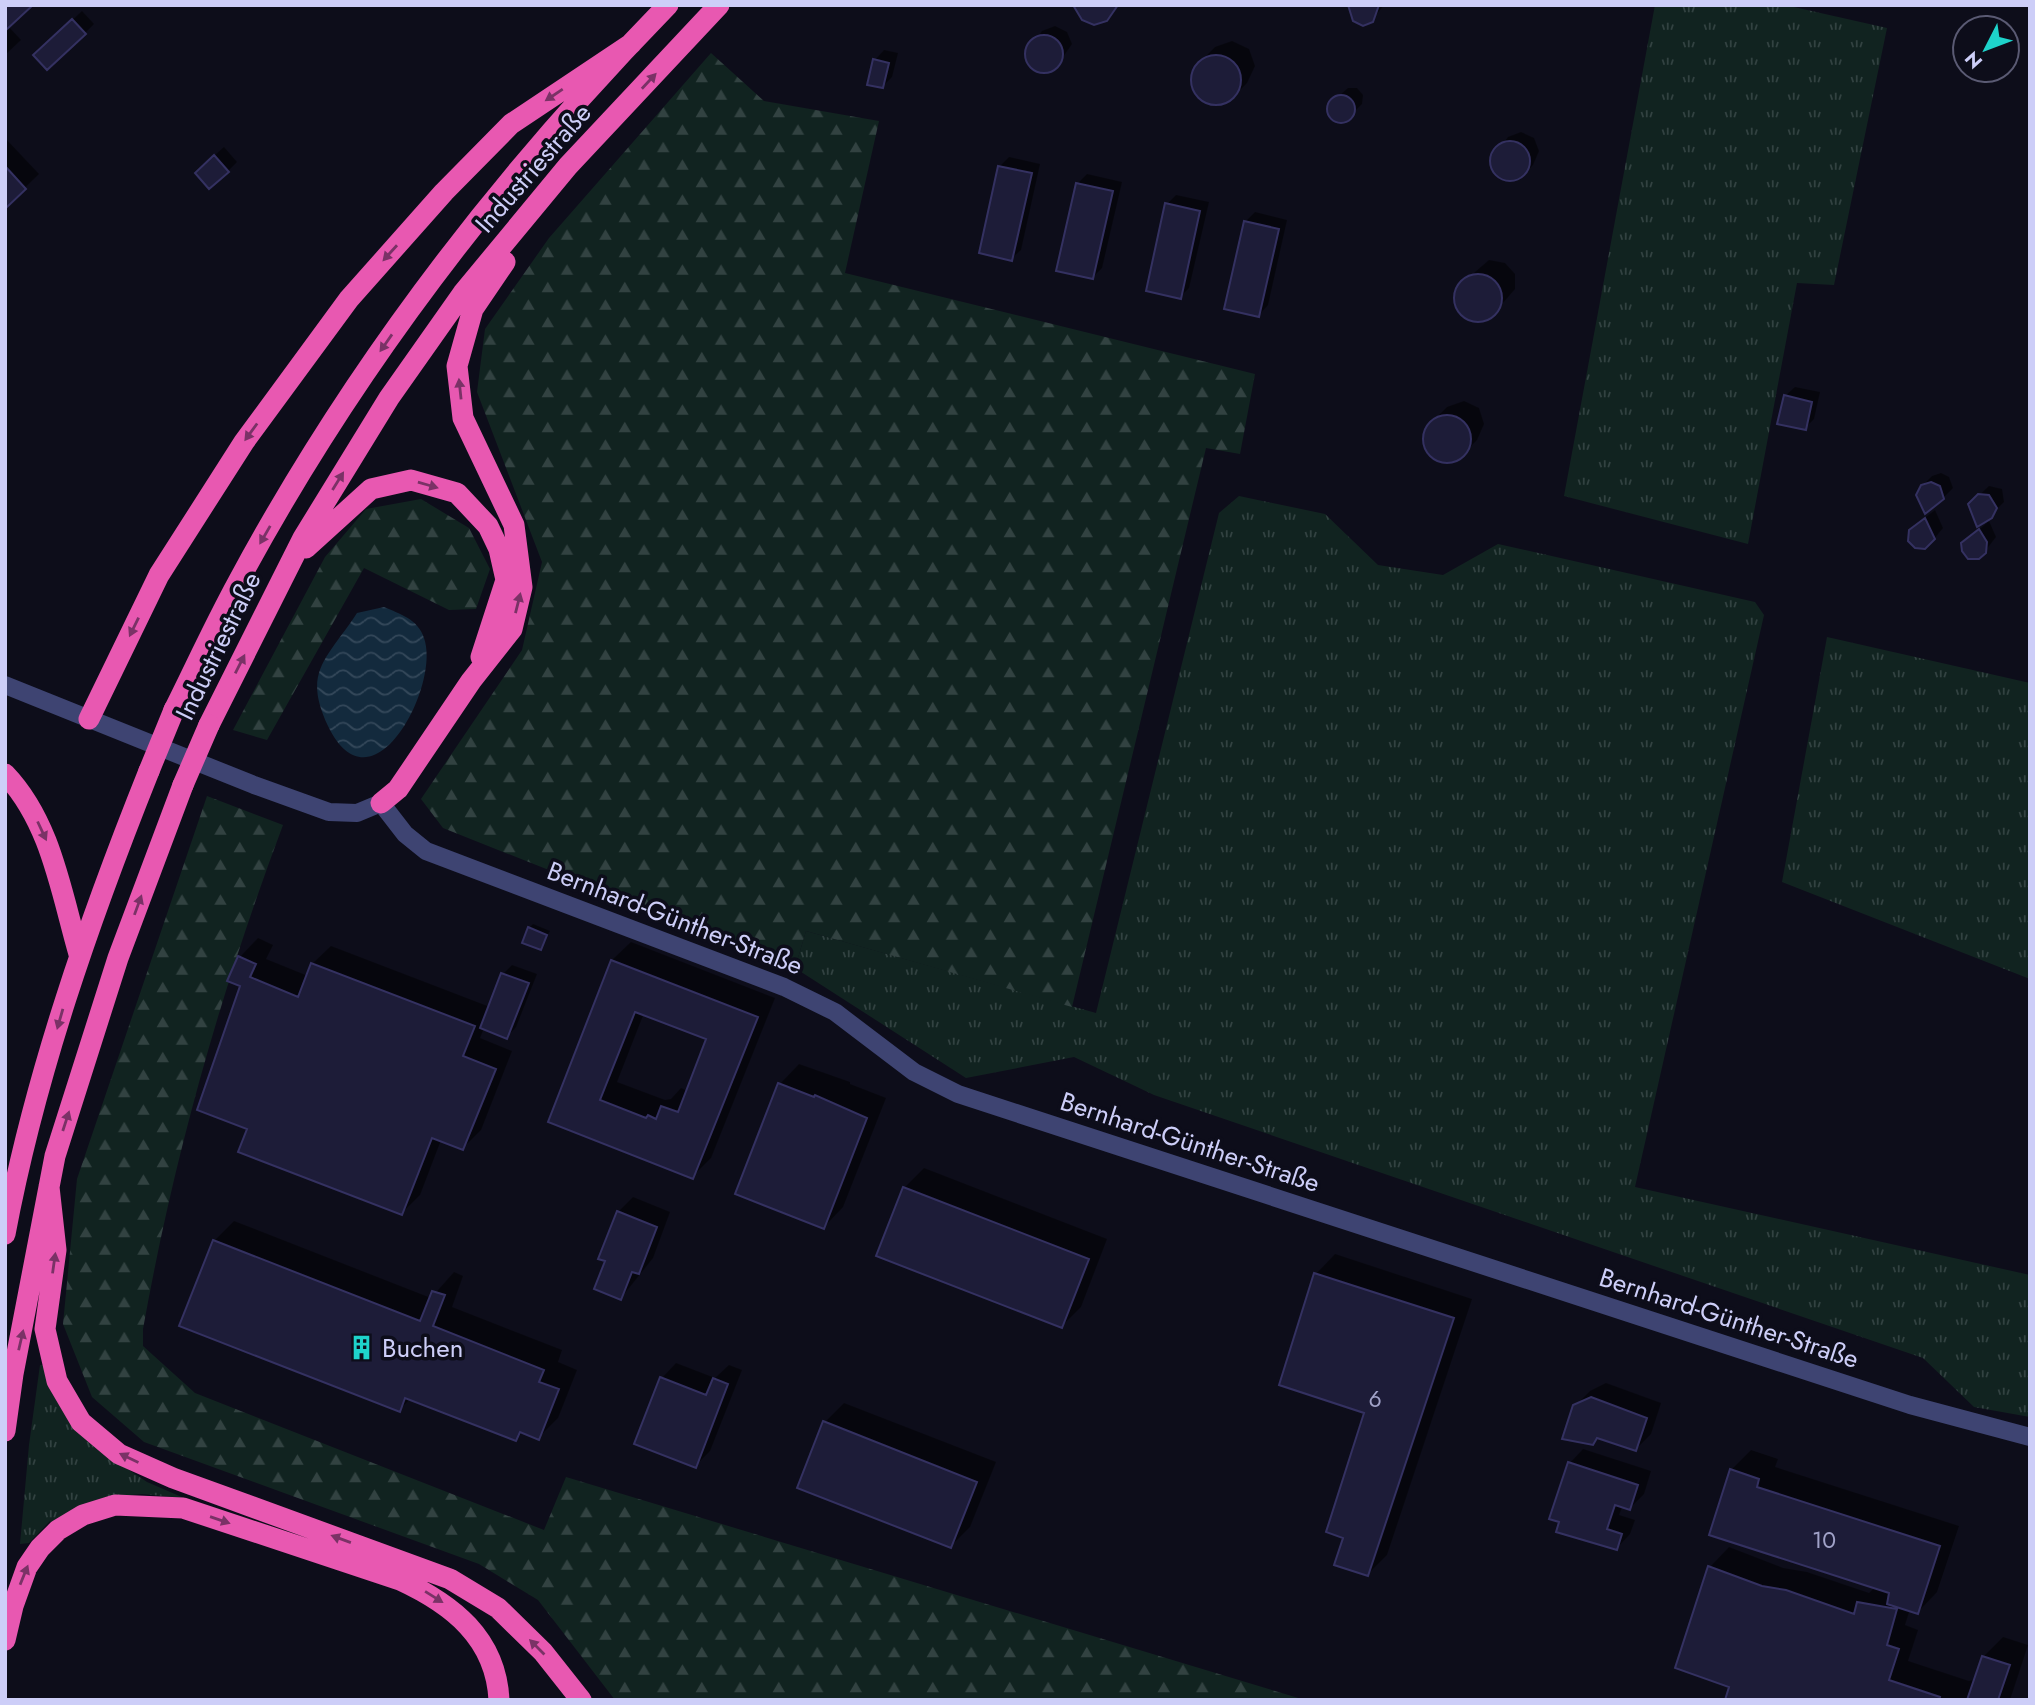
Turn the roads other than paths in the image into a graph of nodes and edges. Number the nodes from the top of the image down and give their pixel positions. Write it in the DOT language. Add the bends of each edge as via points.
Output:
graph roads {
  1 [pos="668,5"];
  2 [pos="719,5"];
  3 [pos="631,44"];
  4 [pos="568,166"];
  5 [pos="292,561"];
  6 [pos="471,681"];
  7 [pos="5,685"];
  8 [pos="89,719"];
  9 [pos="5,774"];
  10 [pos="381,803"];
  11 [pos="79,954"];
  12 [pos="49,1187"];
  13 [pos="6,1228"];
  14 [pos="5,1431"];
  15 [pos="2030,1437"];
  16 [pos="5,1640"];
  17 [pos="499,1700"];
  18 [pos="580,1700"];
  1 -- 3 [label="highway, Industriestraße"];
  4 -- 2 [label="highway, Industriestraße, one-way"];
  3 -- 8 [label="highway, one-way" via="511,124 349,299 244,442 159,575"];
  3 -- 11 [label="highway, Industriestraße, one-way, bridge" via="510,179 356,386 238,582 174,710"];
  5 -- 4 [label="highway, Industriestraße, one-way" via="396,388 463,293"];
  6 -- 4 [label="highway, one-way" via="512,629 522,587 514,526 463,418 457,366 473,309"];
  5 -- 6 [label="highway, one-way" via="371,489 411,480 457,494 488,526 506,580"];
  12 -- 5 [label="highway, Industriestraße, one-way, bridge" via="118,958 183,785"];
  6 -- 10 [label="highway" via="398,789"];
  7 -- 8 [label="street"];
  8 -- 10 [label="street" via="329,812 357,813"];
  9 -- 11 [label="highway, one-way" via="48,843"];
  10 -- 15 [label="street, Bernhard-Günther-Straße" via="405,834 426,850 784,986 835,1012 914,1072 958,1094 1910,1405"];
  11 -- 13 [label="highway, Industriestraße, one-way"];
  14 -- 12 [label="highway, Industriestraße, one-way"];
  18 -- 12 [label="highway, one-way" via="543,1652 498,1608 450,1579 173,1478 119,1454 81,1422 57,1381 45,1329 56,1250"];
  16 -- 17 [label="highway, one-way" via="27,1567 58,1530 83,1514 115,1505 183,1508 430,1594 460,1615 480,1638 490,1657"];
}
